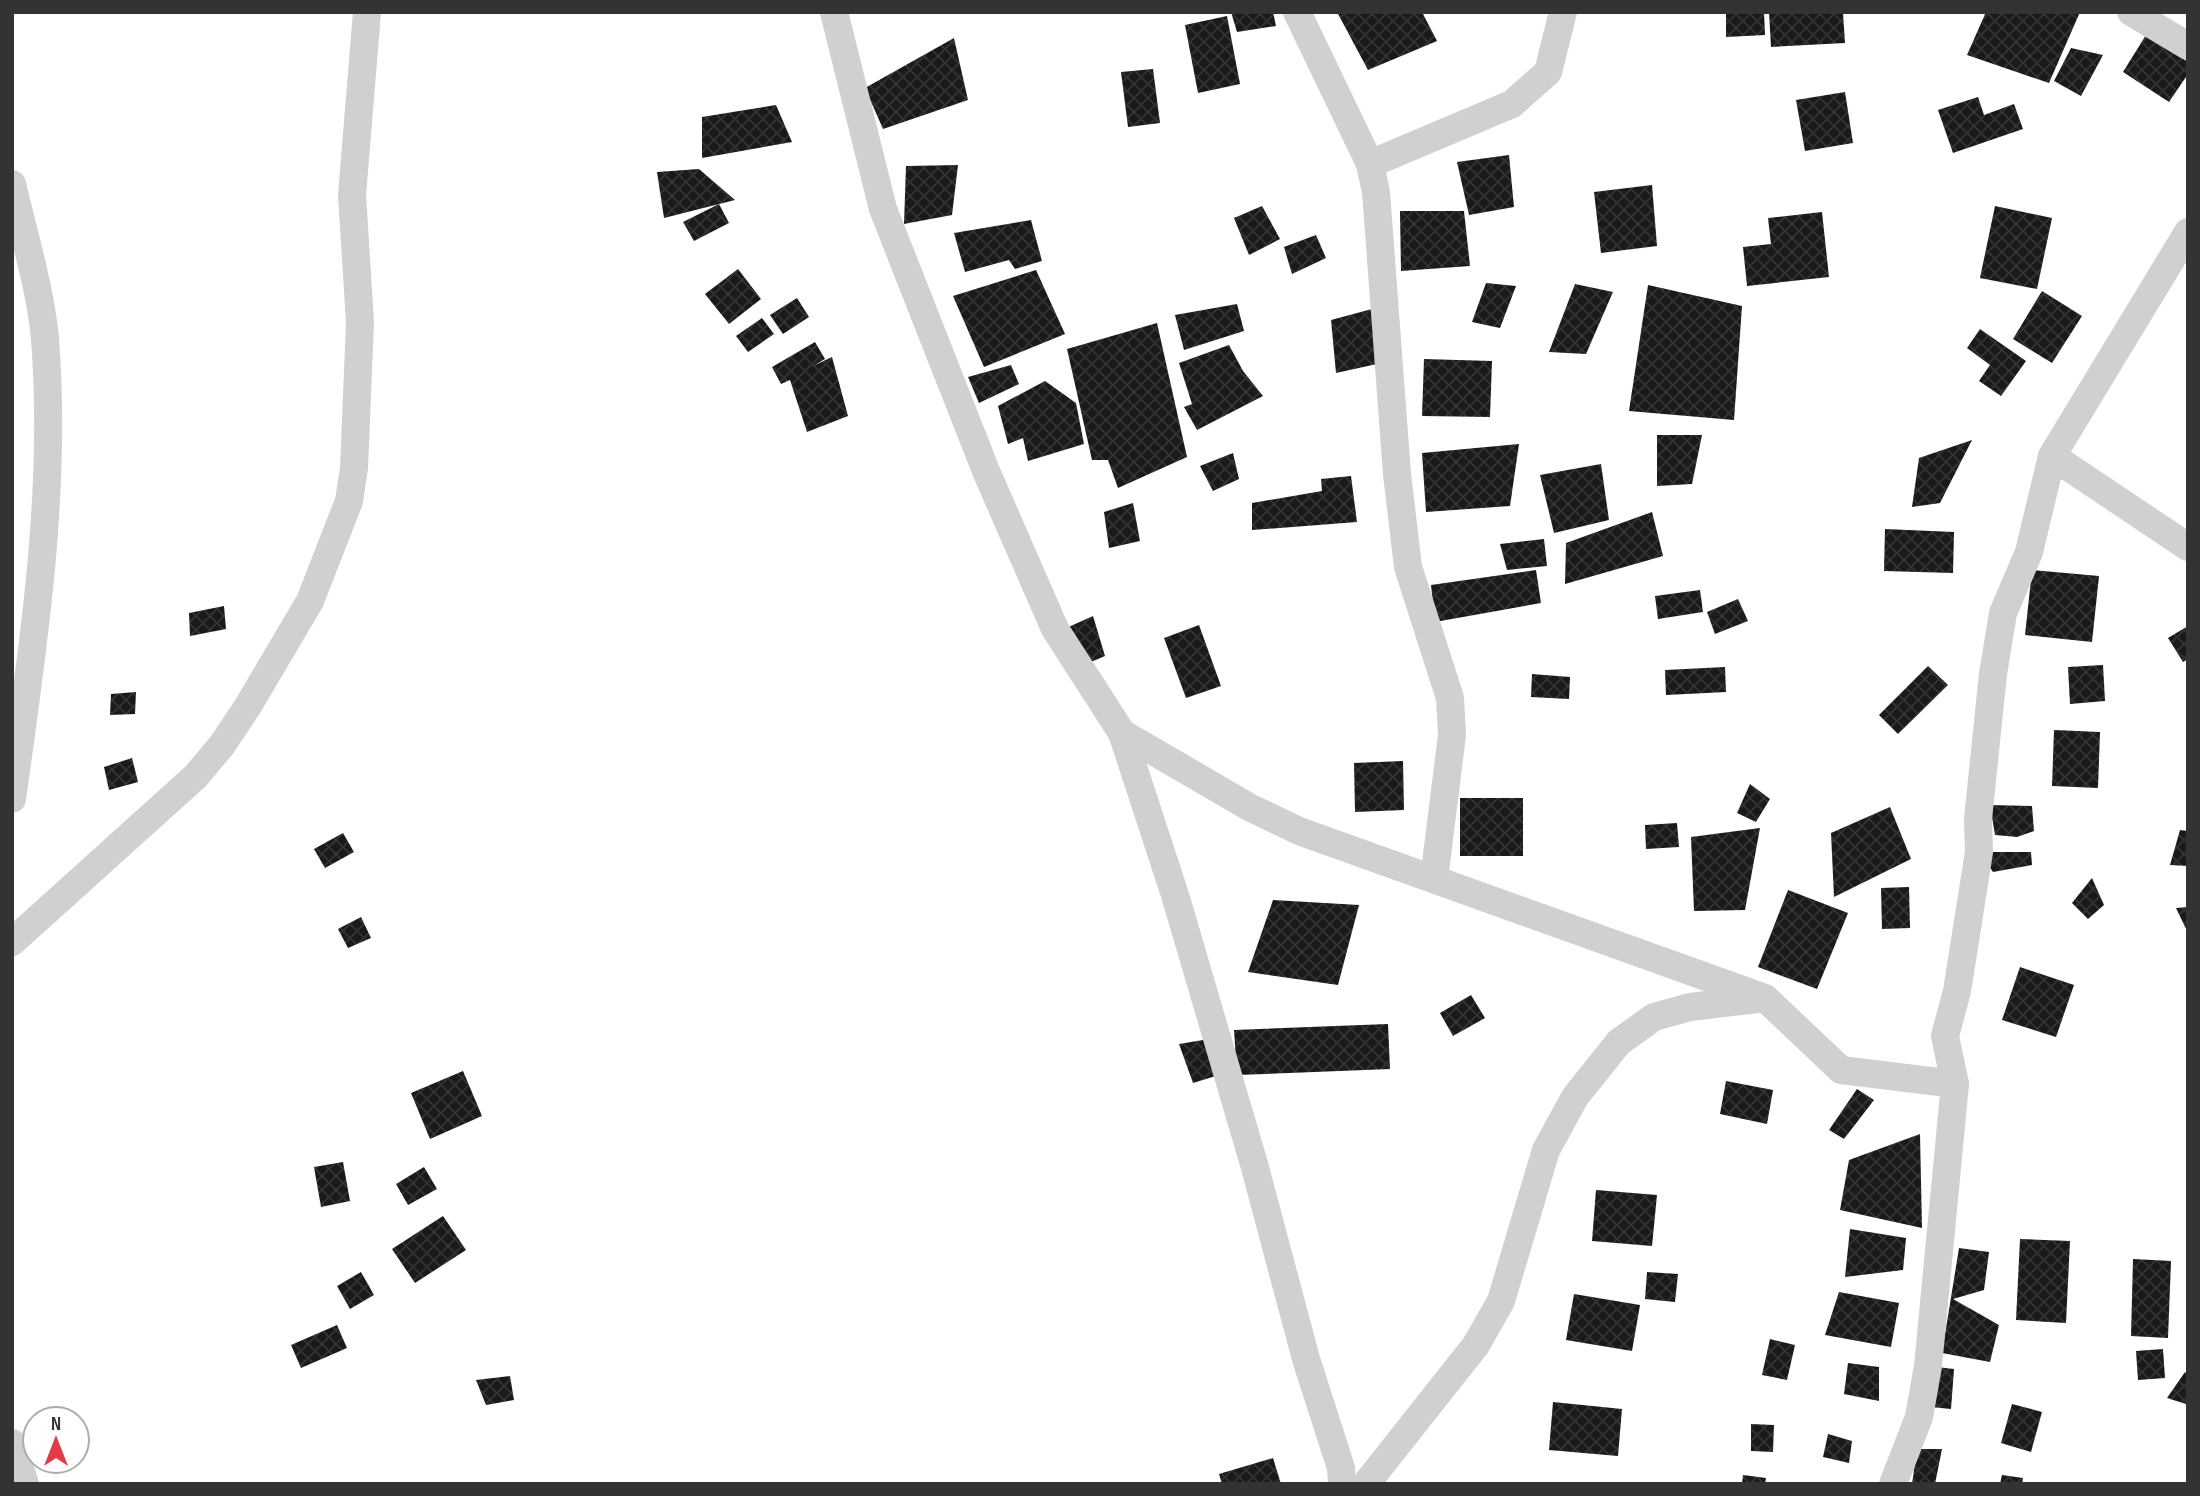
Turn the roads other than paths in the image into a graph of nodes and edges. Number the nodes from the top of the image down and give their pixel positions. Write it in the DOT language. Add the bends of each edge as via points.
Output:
graph roads {
  1 [pos="367,12"];
  2 [pos="834,12"];
  3 [pos="1297,12"];
  4 [pos="1563,12"];
  5 [pos="2131,12"];
  6 [pos="2188,46"];
  7 [pos="1370,164"];
  8 [pos="12,184"];
  9 [pos="2188,232"];
  10 [pos="2052,456"];
  11 [pos="2188,548"];
  12 [pos="1122,733"];
  13 [pos="12,799"];
  14 [pos="1434,879"];
  15 [pos="12,942"];
  16 [pos="1765,998"];
  17 [pos="1955,1084"];
  18 [pos="12,1443"];
  19 [pos="25,1484"];
  20 [pos="1342,1484"];
  21 [pos="1366,1484"];
  22 [pos="1894,1484"];
  1 -- 15 [label="street" via="352,195 360,322 354,468 338,530 310,601 222,745 196,776"];
  2 -- 12 [label="street" via="883,209 986,471 1055,629"];
  3 -- 7 [label="street"];
  4 -- 7 [label="street" via="1548,72 1512,104"];
  5 -- 6 [label="street"];
  7 -- 14 [label="street" via="1408,566 1450,698 1452,735"];
  8 -- 13 [label="street" via="45,336 49,424 47,499"];
  9 -- 10 [label="street"];
  10 -- 11 [label="street"];
  10 -- 17 [label="street" via="2029,552 2003,614 1993,674 1978,819 1979,852 1945,1036"];
  12 -- 14 [label="street" via="1299,831"];
  12 -- 20 [label="street" via="1254,1164"];
  14 -- 16 [label="street"];
  16 -- 17 [label="street" via="1841,1070"];
  16 -- 21 [label="street" via="1690,1007 1654,1017 1612,1051 1574,1097 1546,1150 1501,1301 1476,1345"];
  17 -- 22 [label="street" via="1928,1366 1919,1417"];
  18 -- 19 [label="street"];
}
